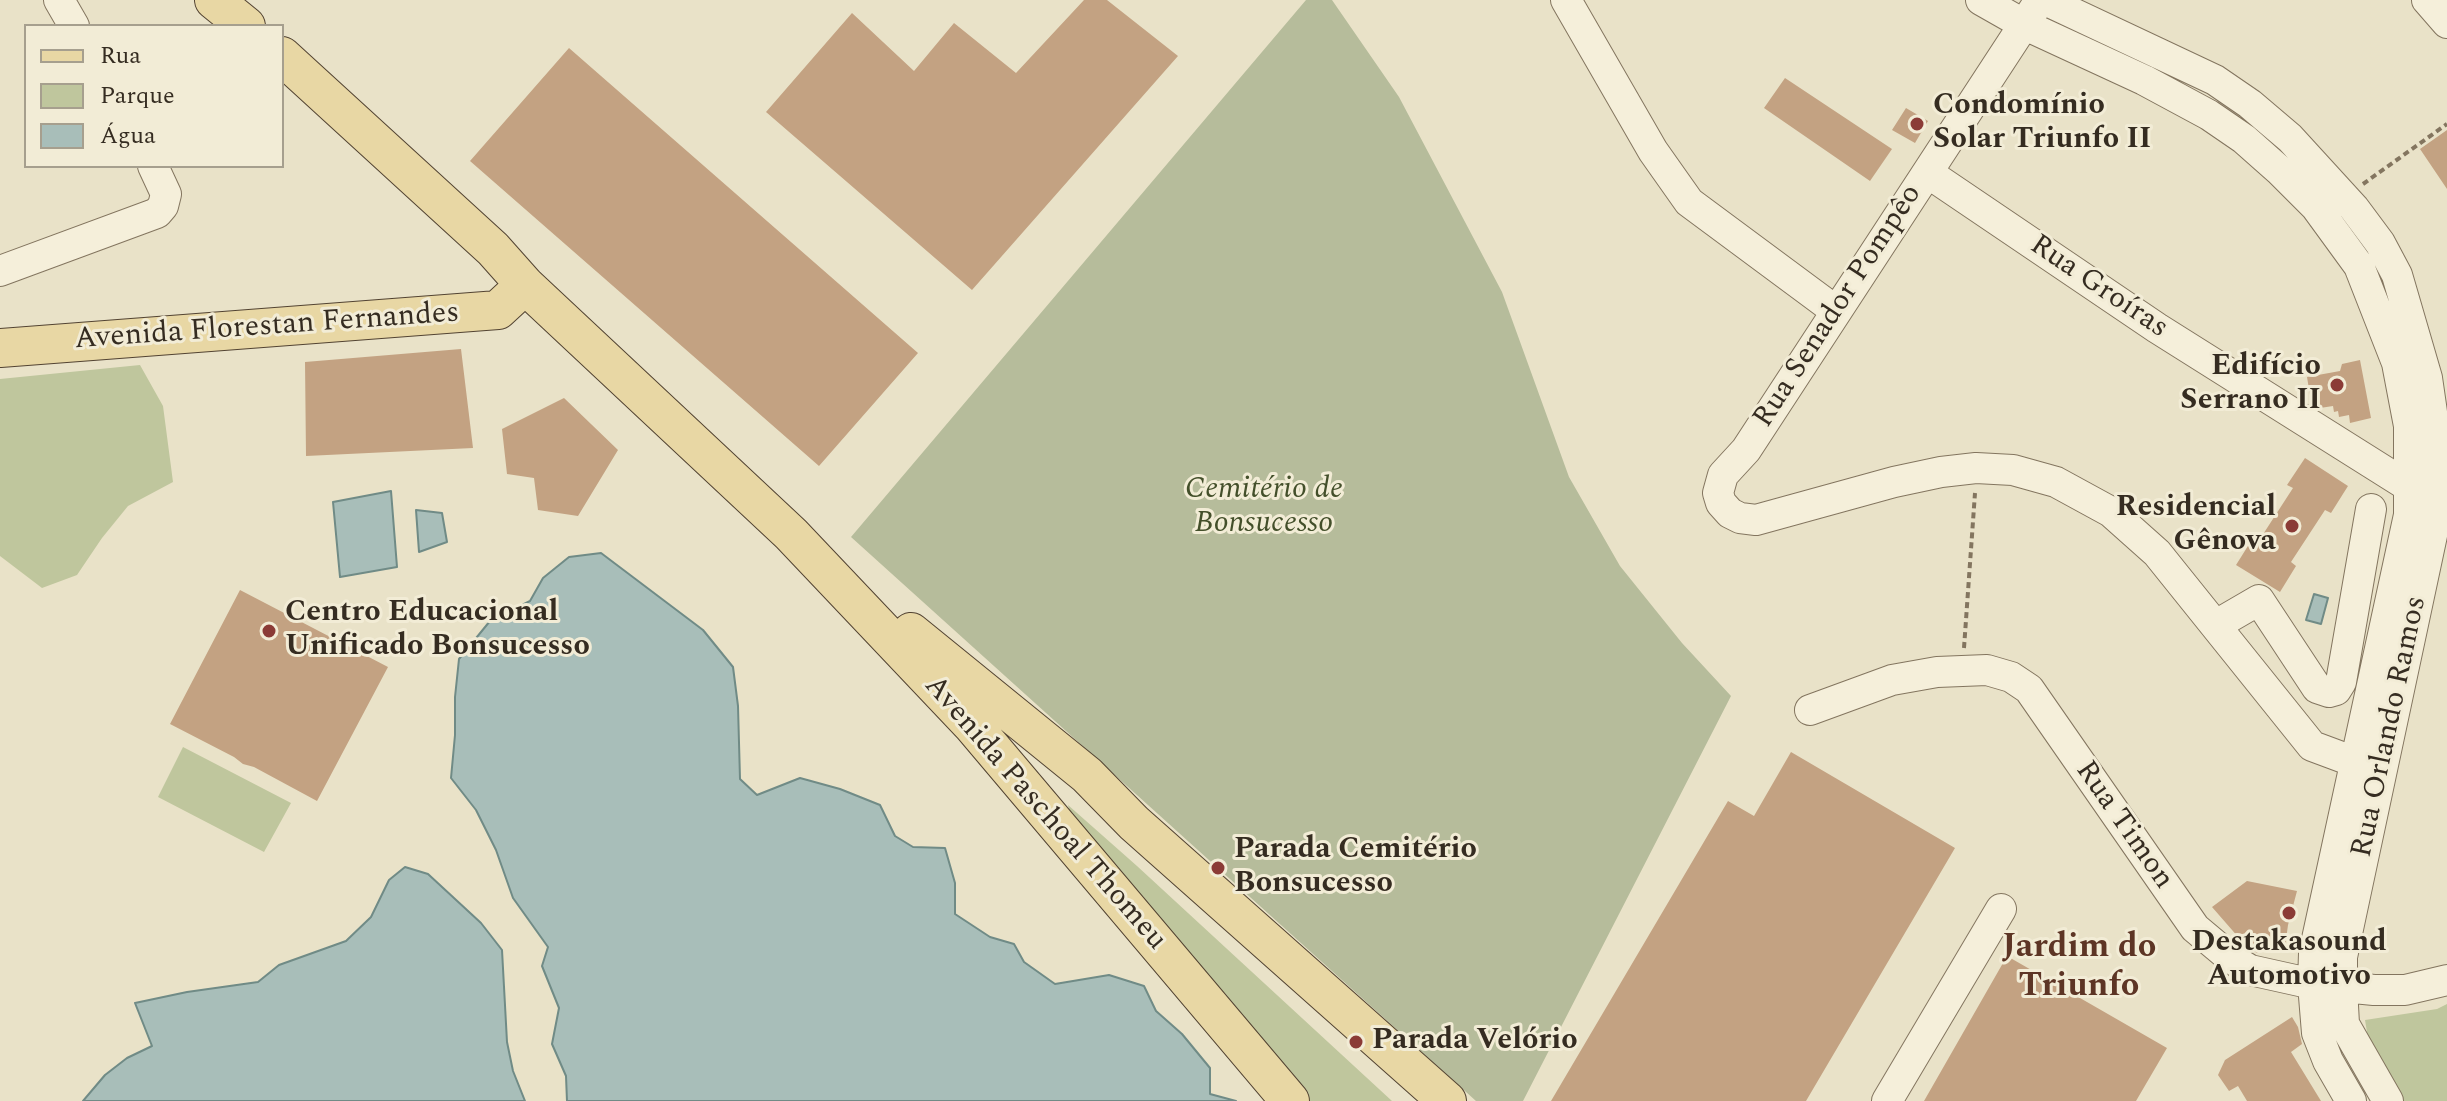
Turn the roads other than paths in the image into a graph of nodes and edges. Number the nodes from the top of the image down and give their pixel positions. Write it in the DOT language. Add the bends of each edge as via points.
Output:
graph roads {
  1 [pos="59,0"];
  2 [pos="207,0"];
  3 [pos="214,0"];
  4 [pos="1566,0"];
  5 [pos="1981,0"];
  6 [pos="2037,8"];
  7 [pos="73,24"];
  8 [pos="225,24"];
  9 [pos="244,24"];
  10 [pos="284,58"];
  11 [pos="284,90"];
  12 [pos="154,168"];
  13 [pos="1928,173"];
  14 [pos="0,271"];
  15 [pos="525,285"];
  16 [pos="1836,311"];
  17 [pos="0,348"];
  18 [pos="2422,488"];
  19 [pos="2371,509"];
  20 [pos="791,534"];
  21 [pos="2437,563"];
  22 [pos="2216,625"];
  23 [pos="927,677"];
  24 [pos="1810,710"];
  25 [pos="2355,762"];
  26 [pos="1134,823"];
  27 [pos="2001,909"];
  28 [pos="2447,980"];
  29 [pos="2327,985"];
  30 [pos="1290,1101"];
  31 [pos="1447,1101"];
  32 [pos="1887,1101"];
  33 [pos="2351,1101"];
  34 [pos="2388,1101"];
  1 -- 7 [label="street"];
  2 -- 8 [label="main road"];
  3 -- 9 [label="main road"];
  4 -- 16 [label="street" via="1653,151 1689,202"];
  5 -- 6 [label="street"];
  6 -- 13 [label="street, Rua Senador Pompêo"];
  6 -- 18 [label="street, Rua Orlando Ramos" via="2244,139 2316,207 2359,266 2397,363"];
  6 -- 18 [label="street, Rua Orlando Ramos" via="2232,90 2290,138 2345,197 2397,275 2427,378 2434,426"];
  10 -- 15 [label="main road, Avenida Paschoal Thomeu" via="493,249"];
  11 -- 15 [label="main road, Avenida Paschoal Thomeu" via="479,266"];
  12 -- 14 [label="street" via="166,194 157,213"];
  13 -- 16 [label="street, Rua Senador Pompêo"];
  13 -- 18 [label="street, Rua Groíras" via="2157,328"];
  15 -- 17 [label="main road, Avenida Florestan Fernandes" via="498,310"];
  15 -- 20 [label="main road, Avenida Paschoal Thomeu"];
  16 -- 22 [label="street, Rua Senador Pompêo" via="1746,450 1723,475 1718,493 1730,513 1756,520 1941,472 2013,470 2056,482 2111,512 2157,553"];
  18 -- 21 [label="street, Rua Orlando Ramos" via="2435,521"];
  18 -- 25 [label="street, Rua Orlando Ramos" via="2409,515"];
  19 -- 22 [label="street" via="2336,690 2317,688 2259,600"];
  20 -- 23 [label="main road, Avenida Paschoal Thomeu"];
  20 -- 26 [label="main road, Avenida Paschoal Thomeu" via="1087,775"];
  21 -- 29 [label="street, Rua Orlando Ramos" via="2342,957"];
  22 -- 25 [label="street" via="2312,746"];
  23 -- 26 [label="main road" via="1105,810"];
  23 -- 30 [label="main road, Avenida Paschoal Thomeu"];
  24 -- 29 [label="street, Rua Timon" via="1892,680 1962,670 2011,677 2029,689 2195,928 2250,970"];
  25 -- 29 [label="street, Rua Orlando Ramos" via="2315,948"];
  26 -- 31 [label="main road"];
  27 -- 32 [label="street"];
  28 -- 29 [label="street, Rua Timon" via="2405,990"];
  29 -- 33 [label="street, Rua Orlando Ramos" via="2317,1033"];
  29 -- 34 [label="street, Rua Orlando Ramos"];
}
